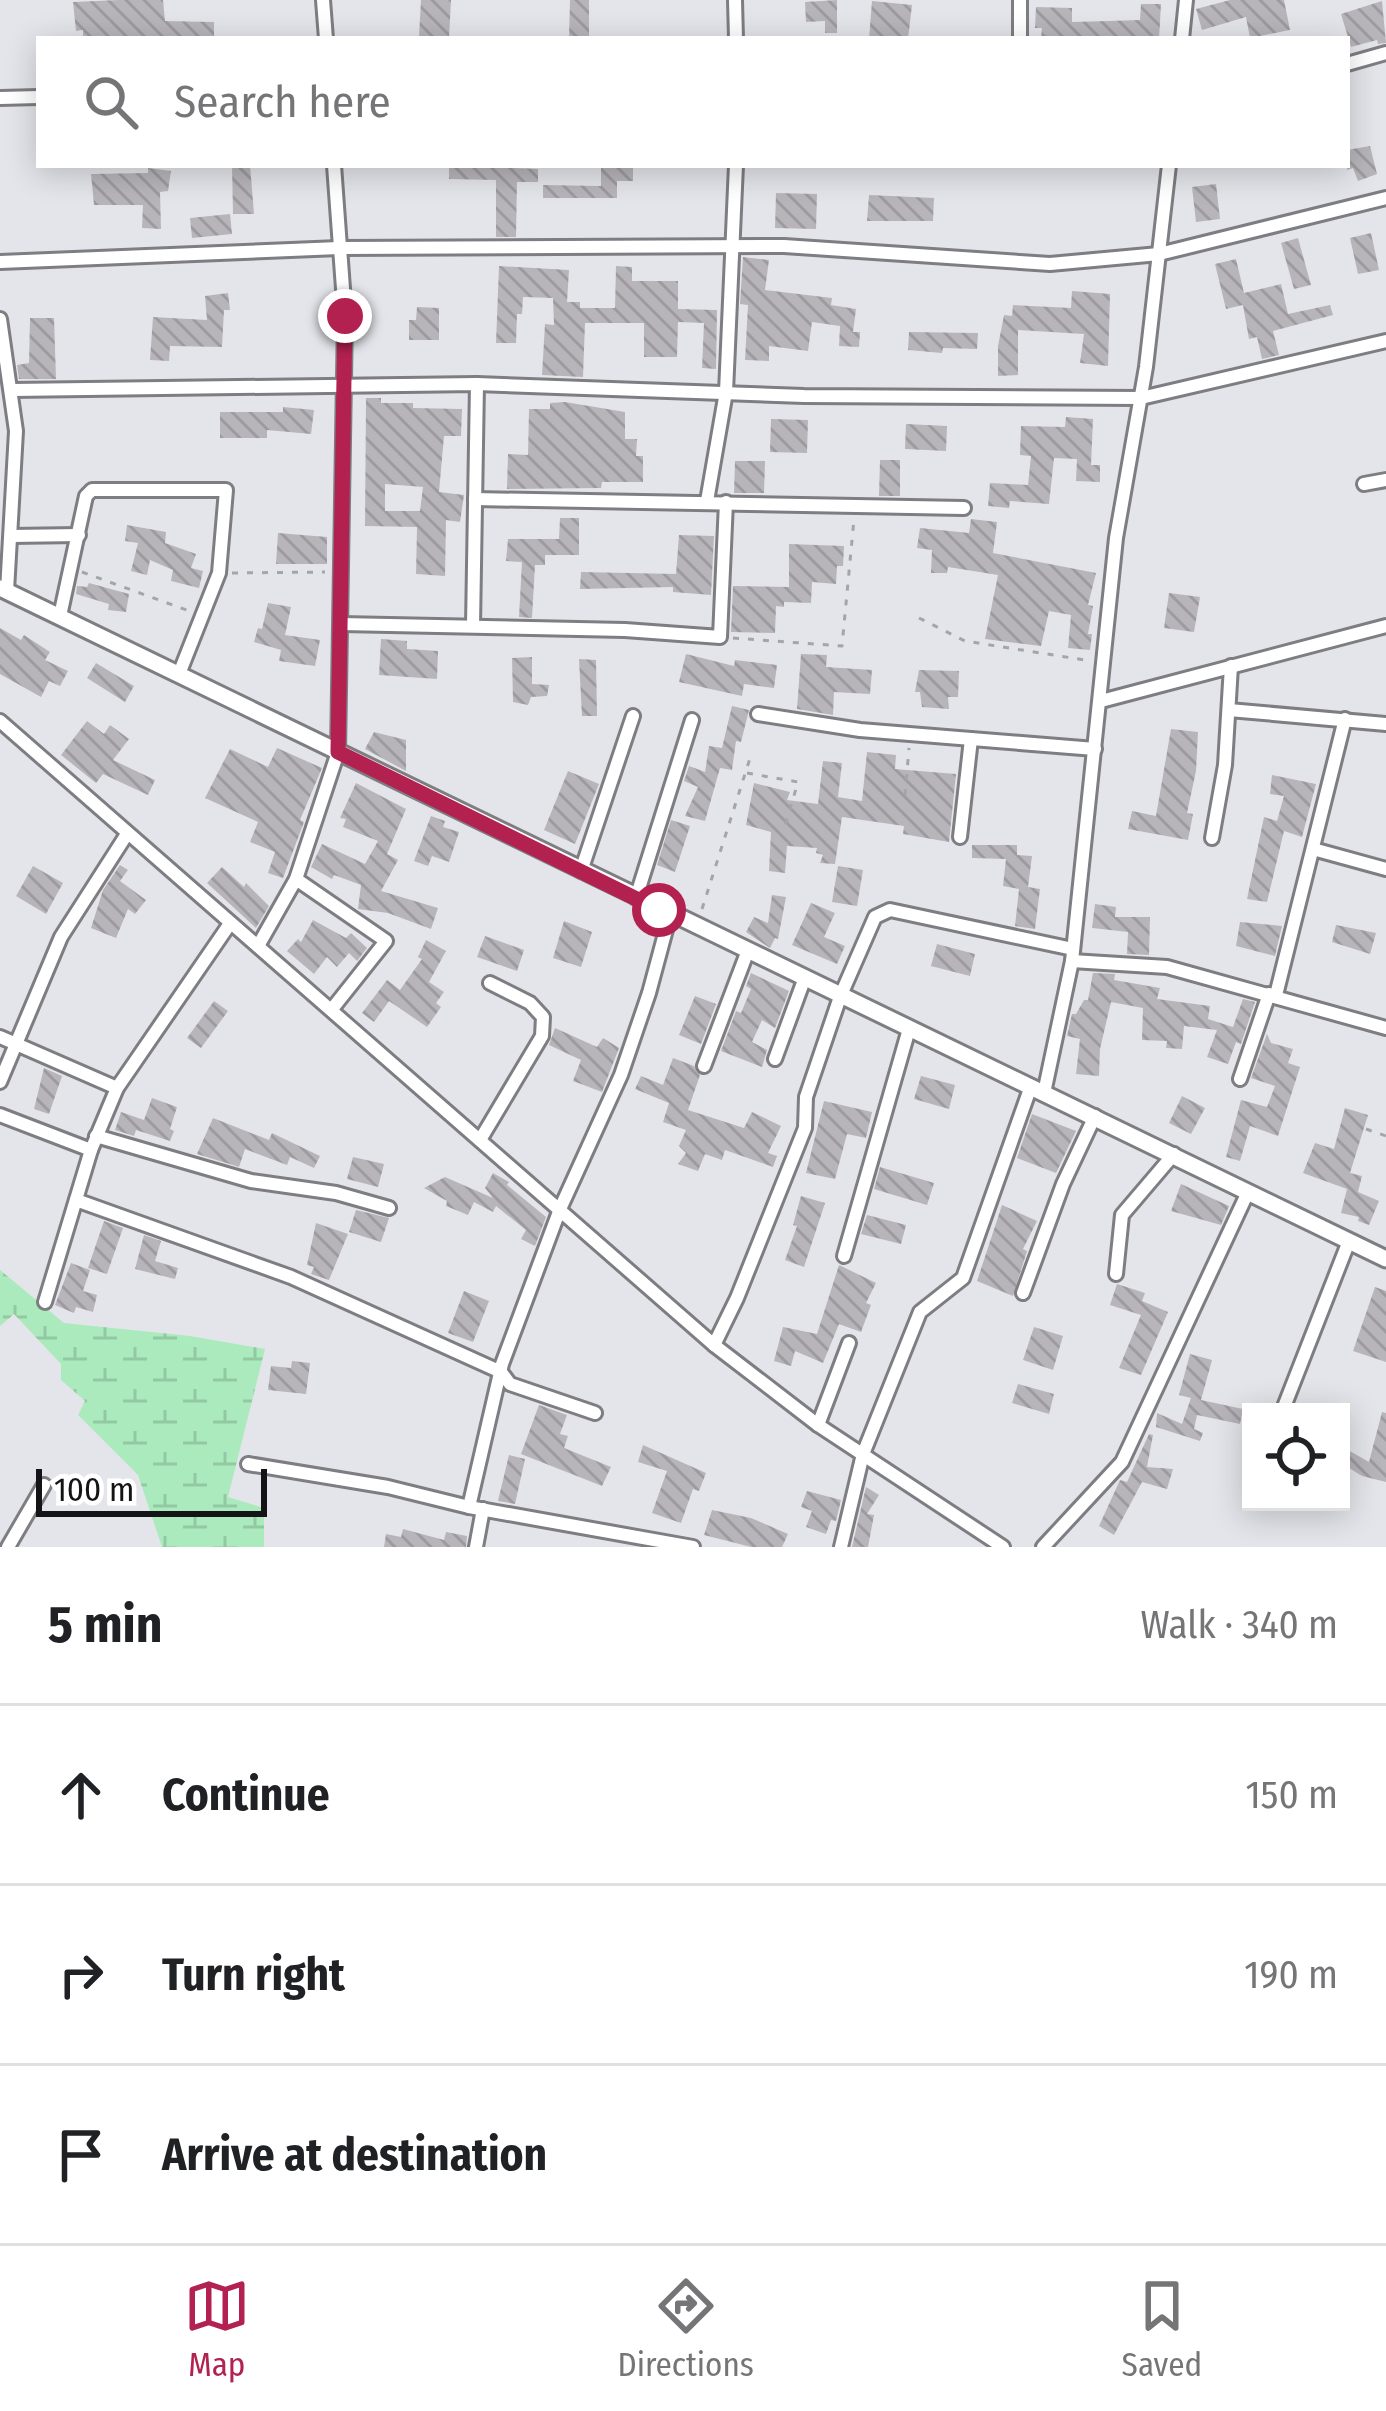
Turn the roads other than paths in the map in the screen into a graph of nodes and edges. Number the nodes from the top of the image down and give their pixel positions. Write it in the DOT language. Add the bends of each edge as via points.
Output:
graph roads {
  1 [pos="323,0"];
  2 [pos="735,0"];
  3 [pos="1020,0"];
  4 [pos="1186,0"];
  5 [pos="326,36"];
  6 [pos="736,36"];
  7 [pos="1020,36"];
  8 [pos="1182,36"];
  9 [pos="1386,53"];
  10 [pos="1350,63"];
  11 [pos="36,97"];
  12 [pos="0,98"];
  13 [pos="334,168"];
  14 [pos="736,168"];
  15 [pos="1169,168"];
  16 [pos="1386,198"];
  17 [pos="339,248"];
  18 [pos="732,248"];
  19 [pos="1159,254"];
  20 [pos="0,262"];
  21 [pos="0,319"];
  22 [pos="1386,341"];
  23 [pos="477,383"];
  24 [pos="346,386"];
  25 [pos="12,390"];
  26 [pos="726,392"];
  27 [pos="1141,398"];
  28 [pos="1386,479"];
  29 [pos="1364,484"];
  30 [pos="475,499"];
  31 [pos="707,501"];
  32 [pos="726,502"];
  33 [pos="964,508"];
  34 [pos="79,535"];
  35 [pos="11,536"];
  36 [pos="3,590"];
  37 [pos="61,616"];
  38 [pos="341,624"];
  39 [pos="473,626"];
  40 [pos="1386,626"];
  41 [pos="1231,666"];
  42 [pos="179,674"];
  43 [pos="1101,700"];
  44 [pos="1229,710"];
  45 [pos="758,714"];
  46 [pos="633,716"];
  47 [pos="1345,718"];
  48 [pos="692,720"];
  49 [pos="0,721"];
  50 [pos="1386,724"];
  51 [pos="971,739"];
  52 [pos="1095,749"];
  53 [pos="338,752"];
  54 [pos="127,834"];
  55 [pos="960,837"];
  56 [pos="1212,838"];
  57 [pos="1313,849"];
  58 [pos="1386,869"];
  59 [pos="581,871"];
  60 [pos="296,879"];
  61 [pos="636,898"];
  62 [pos="670,915"];
  63 [pos="229,925"];
  64 [pos="258,946"];
  65 [pos="747,953"];
  66 [pos="1072,955"];
  67 [pos="804,980"];
  68 [pos="490,983"];
  69 [pos="1273,995"];
  70 [pos="840,997"];
  71 [pos="332,1009"];
  72 [pos="1386,1028"];
  73 [pos="909,1029"];
  74 [pos="0,1037"];
  75 [pos="15,1043"];
  76 [pos="775,1059"];
  77 [pos="704,1066"];
  78 [pos="1240,1079"];
  79 [pos="0,1082"];
  80 [pos="117,1088"];
  81 [pos="1037,1089"];
  82 [pos="0,1115"];
  83 [pos="1095,1117"];
  84 [pos="480,1140"];
  85 [pos="94,1143"];
  86 [pos="1174,1154"];
  87 [pos="1248,1192"];
  88 [pos="76,1200"];
  89 [pos="388,1208"];
  90 [pos="560,1209"];
  91 [pos="1349,1241"];
  92 [pos="844,1256"];
  93 [pos="1386,1259"];
  94 [pos="1116,1274"];
  95 [pos="1022,1293"];
  96 [pos="45,1302"];
  97 [pos="849,1343"];
  98 [pos="714,1346"];
  99 [pos="501,1372"];
  100 [pos="1286,1403"];
  101 [pos="595,1413"];
  102 [pos="818,1425"];
  103 [pos="862,1454"];
  104 [pos="248,1464"];
  105 [pos="44,1484"];
  106 [pos="476,1508"];
  107 [pos="8,1547"];
  108 [pos="476,1547"];
  109 [pos="693,1547"];
  110 [pos="841,1547"];
  111 [pos="1003,1547"];
  112 [pos="1043,1547"];
  1 -- 5 [label="street"];
  2 -- 6 [label="street"];
  3 -- 7 [label="street"];
  4 -- 8 [label="street"];
  9 -- 10 [label="street"];
  11 -- 12 [label="street"];
  13 -- 17 [label="street"];
  14 -- 18 [label="street"];
  15 -- 19 [label="street"];
  16 -- 19 [label="street"];
  17 -- 18 [label="street"];
  17 -- 20 [label="street"];
  17 -- 24 [label="street"];
  18 -- 19 [label="street" via="1050,264"];
  18 -- 26 [label="street"];
  19 -- 27 [label="street"];
  21 -- 25 [label="street"];
  22 -- 27 [label="street"];
  23 -- 24 [label="street"];
  23 -- 26 [label="street"];
  23 -- 30 [label="street"];
  24 -- 25 [label="street"];
  24 -- 38 [label="street"];
  25 -- 35 [label="street"];
  26 -- 27 [label="street"];
  26 -- 31 [label="street"];
  27 -- 43 [label="street" via="1116,538"];
  28 -- 29 [label="street"];
  30 -- 31 [label="street"];
  30 -- 39 [label="street"];
  31 -- 32 [label="street"];
  32 -- 33 [label="street"];
  32 -- 39 [label="street" via="720,637"];
  34 -- 35 [label="street"];
  34 -- 37 [label="street"];
  34 -- 42 [label="street" via="92,490 221,488 228,495 219,573"];
  35 -- 36 [label="street"];
  36 -- 37 [label="street"];
  37 -- 42 [label="street"];
  38 -- 39 [label="street"];
  38 -- 53 [label="street"];
  40 -- 41 [label="street"];
  41 -- 43 [label="street"];
  41 -- 44 [label="street"];
  42 -- 53 [label="street"];
  43 -- 52 [label="street"];
  44 -- 47 [label="street"];
  44 -- 56 [label="street"];
  45 -- 51 [label="street"];
  46 -- 59 [label="street"];
  47 -- 50 [label="street"];
  47 -- 57 [label="street"];
  48 -- 61 [label="street"];
  49 -- 54 [label="street"];
  51 -- 52 [label="street"];
  51 -- 55 [label="street"];
  52 -- 66 [label="street"];
  53 -- 59 [label="street"];
  53 -- 60 [label="street"];
  54 -- 63 [label="street"];
  54 -- 75 [label="street" via="62,937"];
  57 -- 58 [label="street"];
  57 -- 69 [label="street"];
  59 -- 61 [label="street"];
  60 -- 64 [label="street"];
  60 -- 71 [label="street" via="386,941"];
  61 -- 62 [label="street"];
  62 -- 65 [label="street"];
  62 -- 90 [label="street" via="621,1075"];
  63 -- 64 [label="street"];
  63 -- 80 [label="street"];
  64 -- 71 [label="street"];
  65 -- 67 [label="street"];
  65 -- 77 [label="street"];
  66 -- 69 [label="street" via="1167,967"];
  66 -- 70 [label="street" via="890,910 875,917"];
  66 -- 81 [label="street"];
  67 -- 70 [label="street"];
  67 -- 76 [label="street"];
  68 -- 84 [label="street" via="530,1003 543,1017 542,1036"];
  69 -- 72 [label="street"];
  69 -- 78 [label="street"];
  70 -- 73 [label="street"];
  70 -- 98 [label="street" via="806,1097 805,1128"];
  71 -- 84 [label="street"];
  73 -- 81 [label="street"];
  73 -- 92 [label="street"];
  74 -- 75 [label="street"];
  75 -- 79 [label="street"];
  75 -- 80 [label="street"];
  80 -- 85 [label="street"];
  81 -- 83 [label="street"];
  81 -- 103 [label="street" via="963,1278 920,1312"];
  82 -- 85 [label="street"];
  83 -- 86 [label="street"];
  83 -- 95 [label="street"];
  84 -- 90 [label="street"];
  85 -- 88 [label="street"];
  85 -- 89 [label="street"];
  86 -- 87 [label="street"];
  86 -- 94 [label="street" via="1122,1215"];
  87 -- 91 [label="street"];
  87 -- 112 [label="street" via="1122,1462"];
  88 -- 96 [label="street"];
  88 -- 99 [label="street" via="291,1277"];
  90 -- 98 [label="street"];
  90 -- 99 [label="street"];
  91 -- 93 [label="street"];
  91 -- 100 [label="street"];
  97 -- 102 [label="street"];
  98 -- 102 [label="street"];
  99 -- 101 [label="street" via="510,1384"];
  99 -- 106 [label="street"];
  102 -- 103 [label="street"];
  103 -- 110 [label="street"];
  103 -- 111 [label="street"];
  104 -- 106 [label="street"];
  105 -- 107 [label="street"];
  106 -- 108 [label="street"];
  106 -- 109 [label="street"];
}
